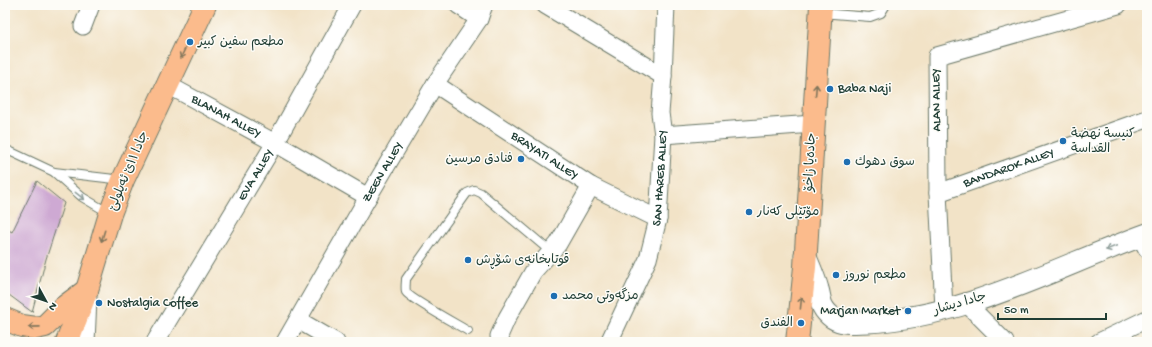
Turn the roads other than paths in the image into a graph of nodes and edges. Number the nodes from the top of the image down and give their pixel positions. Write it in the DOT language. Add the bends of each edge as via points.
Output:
graph roads {
  1 [pos="91,5"];
  2 [pos="205,5"];
  3 [pos="352,5"];
  4 [pos="458,5"];
  5 [pos="545,5"];
  6 [pos="666,5"];
  7 [pos="886,5"];
  8 [pos="1118,5"];
  9 [pos="821,9"];
  10 [pos="482,12"];
  11 [pos="83,26"];
  12 [pos="663,76"];
  13 [pos="435,84"];
  14 [pos="168,85"];
  15 [pos="1147,119"];
  16 [pos="813,124"];
  17 [pos="663,135"];
  18 [pos="275,143"];
  19 [pos="5,149"];
  20 [pos="54,172"];
  21 [pos="123,180"];
  22 [pos="591,186"];
  23 [pos="938,193"];
  24 [pos="368,197"];
  25 [pos="110,214"];
  26 [pos="658,219"];
  27 [pos="1145,240"];
  28 [pos="551,252"];
  29 [pos="806,256"];
  30 [pos="87,290"];
  31 [pos="966,303"];
  32 [pos="944,308"];
  33 [pos="5,319"];
  34 [pos="1147,319"];
  35 [pos="298,320"];
  36 [pos="468,331"];
  37 [pos="67,342"];
  38 [pos="84,342"];
  39 [pos="154,342"];
  40 [pos="286,342"];
  41 [pos="336,342"];
  42 [pos="501,342"];
  43 [pos="609,342"];
  44 [pos="797,342"];
  45 [pos="1005,342"];
  46 [pos="1100,342"];
  1 -- 11 [label="street"];
  2 -- 14 [label="main road, جادا ١١ێ ئه‌یلولێ, one-way"];
  3 -- 18 [label="street, EVA ALLEY"];
  4 -- 10 [label="street"];
  5 -- 12 [label="street"];
  6 -- 12 [label="street, SAN HAREB ALLEY"];
  7 -- 9 [label="lane" via="881,13 870,17"];
  8 -- 23 [label="street, ALAN ALLEY" via="937,56"];
  16 -- 9 [label="main road, جادەیا زاخۆ, one-way"];
  10 -- 13 [label="street, ZEEN ALLEY"];
  12 -- 17 [label="street, SAN HAREB ALLEY" via="660,113"];
  13 -- 22 [label="street, BRAYATI ALLEY"];
  13 -- 24 [label="street, ZEEN ALLEY"];
  14 -- 18 [label="street, BLANAH ALLEY"];
  14 -- 21 [label="main road, جادا ١١ێ ئه‌یلولێ"];
  15 -- 23 [label="street, BANDAROK ALLEY"];
  16 -- 17 [label="street"];
  16 -- 29 [label="main road, جادەیا زاخۆ"];
  17 -- 26 [label="street, SAN HAREB ALLEY"];
  18 -- 24 [label="street, BLANAH ALLEY"];
  18 -- 39 [label="street, EVA ALLEY"];
  19 -- 20 [label="lane"];
  20 -- 21 [label="lane"];
  20 -- 25 [label="lane, one-way" via="82,198"];
  21 -- 25 [label="main road, جادا ١١ێ ئه‌یلولێ"];
  22 -- 26 [label="street, BRAYATI ALLEY"];
  22 -- 28 [label="street"];
  23 -- 32 [label="street, ALAN ALLEY"];
  24 -- 35 [label="street, ZEEN ALLEY"];
  25 -- 30 [label="main road, جادا ١١ێ ئه‌یلولێ, one-way"];
  26 -- 43 [label="street, SAN HAREB ALLEY" via="648,259"];
  27 -- 31 [label="street, جادا دیشار, one-way"];
  28 -- 36 [label="lane" via="481,193 474,190 467,193 406,279 405,286 407,293 415,299"];
  28 -- 42 [label="street" via="533,272 507,318 499,336"];
  29 -- 32 [label="street, جادا دیشار" via="823,307 838,320 851,322 896,319"];
  44 -- 29 [label="main road, جادەیا زاخۆ, one-way"];
  30 -- 33 [label="main road, one-way" via="64,306 45,326 31,328"];
  30 -- 37 [label="main road, جادا ١١ێ ئه‌یلولێ"];
  30 -- 38 [label="street"];
  31 -- 32 [label="street, جادا دیشار"];
  31 -- 45 [label="street"];
  34 -- 46 [label="street"];
  35 -- 40 [label="street, ZEEN ALLEY"];
  35 -- 41 [label="street"];
}
